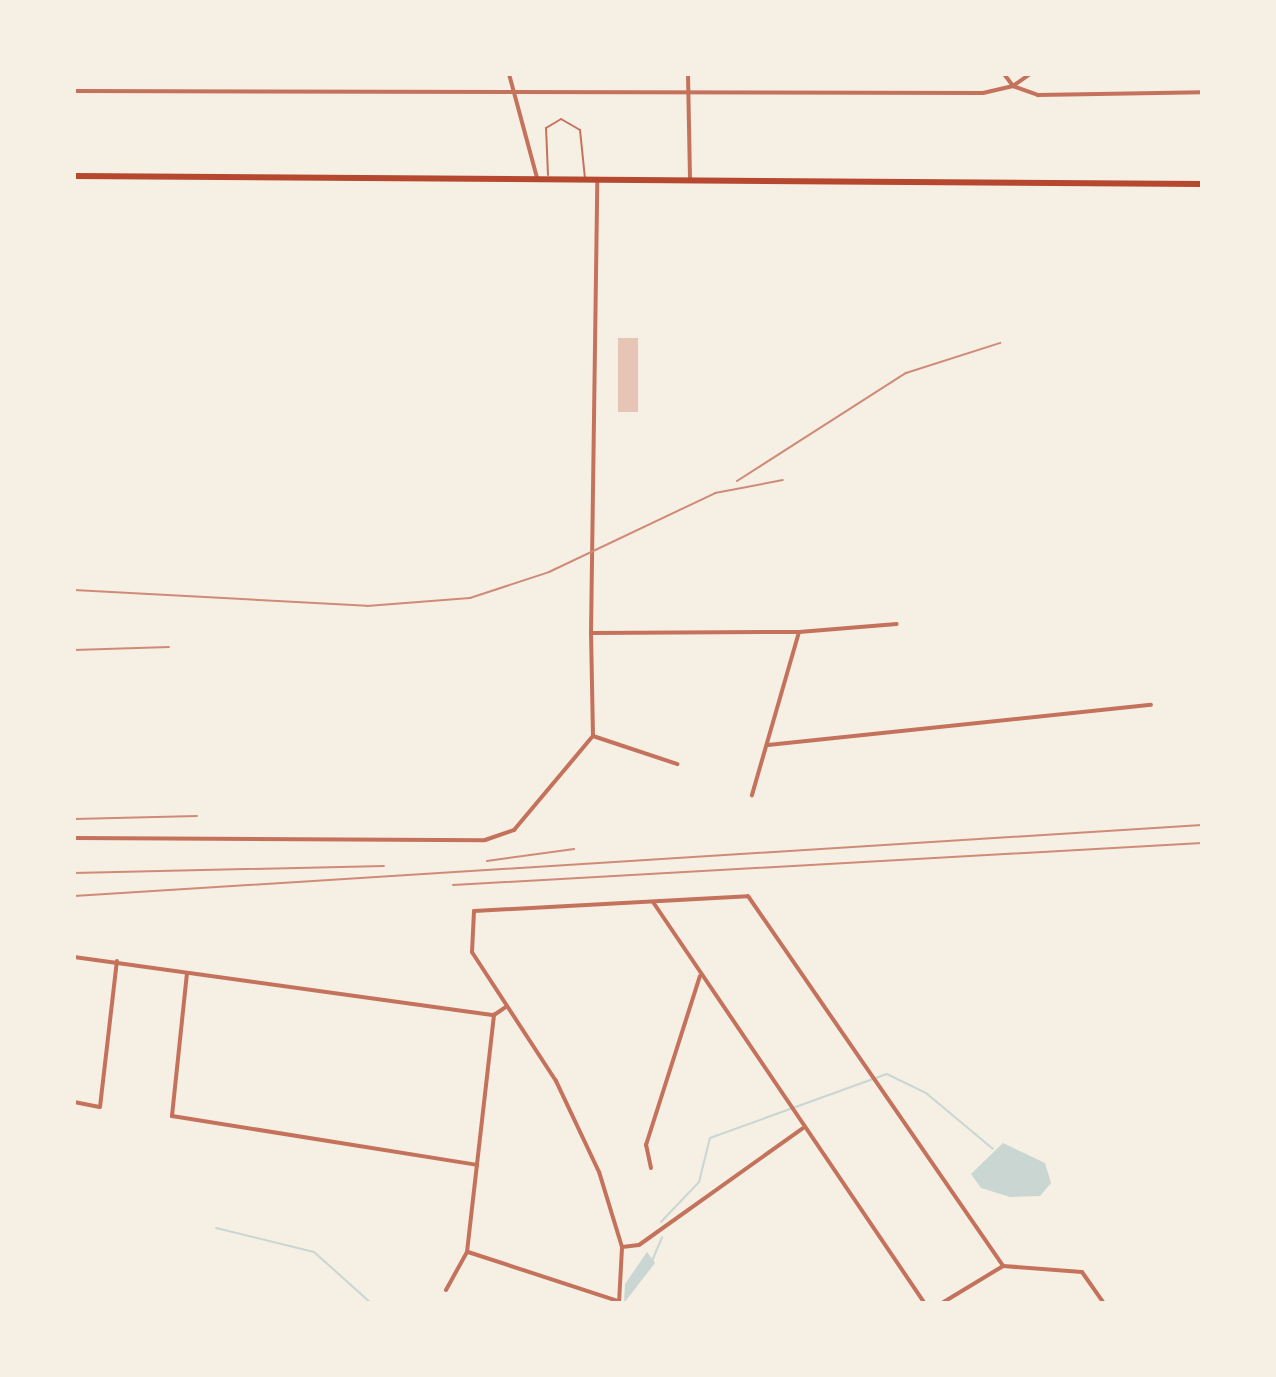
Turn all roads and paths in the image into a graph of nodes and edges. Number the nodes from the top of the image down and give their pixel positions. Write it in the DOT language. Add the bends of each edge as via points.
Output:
graph roads {
  1 [pos="509,74"];
  2 [pos="688,74"];
  3 [pos="1004,74"];
  4 [pos="1030,74"];
  5 [pos="1013,86"];
  6 [pos="74,91"];
  7 [pos="1202,92"];
  8 [pos="517,94"];
  9 [pos="688,94"];
  10 [pos="74,176"];
  11 [pos="537,178"];
  12 [pos="548,178"];
  13 [pos="585,179"];
  14 [pos="597,179"];
  15 [pos="690,181"];
  16 [pos="1202,184"];
  17 [pos="897,624"];
  18 [pos="799,632"];
  19 [pos="591,633"];
  20 [pos="1151,705"];
  21 [pos="593,736"];
  22 [pos="768,745"];
  23 [pos="677,764"];
  24 [pos="752,795"];
  25 [pos="74,838"];
  26 [pos="653,902"];
  27 [pos="74,957"];
  28 [pos="117,961"];
  29 [pos="187,973"];
  30 [pos="700,976"];
  31 [pos="506,1007"];
  32 [pos="494,1015"];
  33 [pos="74,1102"];
  34 [pos="803,1128"];
  35 [pos="477,1165"];
  36 [pos="651,1168"];
  37 [pos="622,1247"];
  38 [pos="467,1252"];
  39 [pos="1004,1268"];
  40 [pos="446,1290"];
  41 [pos="618,1302"];
  42 [pos="924,1303"];
  43 [pos="942,1303"];
  44 [pos="1104,1303"];
  1 -- 8 [label="street"];
  2 -- 9 [label="street"];
  3 -- 5 [label="street"];
  4 -- 5 [label="street"];
  5 -- 7 [label="street" via="1038,95"];
  5 -- 9 [label="street" via="983,93"];
  6 -- 8 [label="street"];
  8 -- 9 [label="street"];
  8 -- 11 [label="street"];
  9 -- 15 [label="street"];
  10 -- 11 [label="main road"];
  11 -- 12 [label="main road"];
  12 -- 13 [label="main road"];
  12 -- 13 [label="lane" via="545,134 561,119 580,130"];
  13 -- 14 [label="main road"];
  14 -- 15 [label="main road"];
  14 -- 19 [label="street"];
  15 -- 16 [label="main road"];
  17 -- 18 [label="street"];
  18 -- 19 [label="street"];
  18 -- 22 [label="street"];
  19 -- 21 [label="street"];
  20 -- 22 [label="street"];
  21 -- 23 [label="street"];
  21 -- 25 [label="street" via="529,818 485,840"];
  22 -- 24 [label="street"];
  26 -- 30 [label="street"];
  26 -- 31 [label="street" via="474,911 472,952"];
  26 -- 39 [label="street" via="748,896"];
  27 -- 28 [label="street"];
  28 -- 29 [label="street"];
  28 -- 33 [label="street" via="100,1107"];
  29 -- 32 [label="street"];
  29 -- 35 [label="street" via="172,1116"];
  30 -- 34 [label="street"];
  30 -- 36 [label="street" via="646,1145"];
  31 -- 32 [label="street"];
  31 -- 37 [label="street" via="578,1119"];
  32 -- 35 [label="street"];
  34 -- 37 [label="street" via="639,1245"];
  34 -- 42 [label="street"];
  35 -- 38 [label="street"];
  37 -- 41 [label="street"];
  38 -- 40 [label="street"];
  38 -- 41 [label="street"];
  39 -- 43 [label="street"];
  39 -- 44 [label="street" via="1082,1272"];
}
